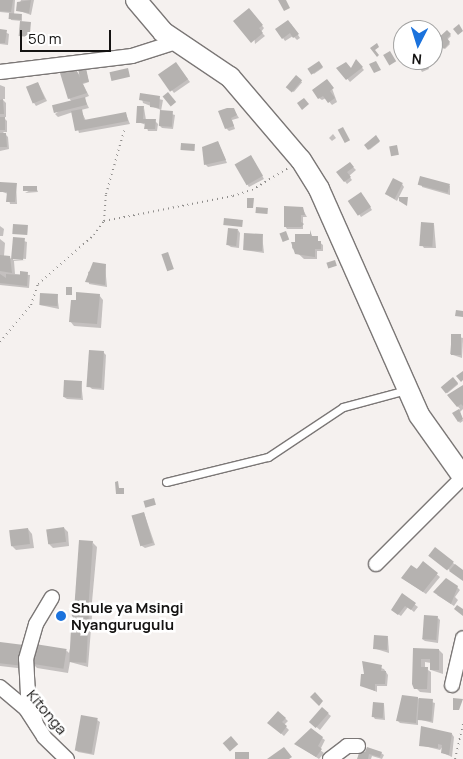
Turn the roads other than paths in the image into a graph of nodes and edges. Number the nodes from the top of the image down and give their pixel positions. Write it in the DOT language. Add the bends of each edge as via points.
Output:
graph roads {
  1 [pos="136,0"];
  2 [pos="176,42"];
  3 [pos="0,72"];
  4 [pos="407,390"];
  5 [pos="463,477"];
  6 [pos="166,482"];
  7 [pos="376,564"];
  8 [pos="52,597"];
  9 [pos="463,638"];
  10 [pos="452,685"];
  11 [pos="0,687"];
  12 [pos="36,724"];
  13 [pos="358,746"];
  14 [pos="67,759"];
  15 [pos="330,759"];
  1 -- 2 [label="street" via="150,20"];
  2 -- 3 [label="street" via="132,56"];
  2 -- 4 [label="street" via="230,77 301,160 319,190"];
  4 -- 5 [label="street" via="419,414"];
  4 -- 6 [label="lane" via="343,407 268,457"];
  5 -- 7 [label="street"];
  8 -- 12 [label="street" via="29,642 26,658 28,695"];
  9 -- 10 [label="street"];
  11 -- 12 [label="street, Kitonga" via="14,697"];
  12 -- 14 [label="street, Kitonga" via="44,737"];
  13 -- 15 [label="street" via="347,746"];
}
